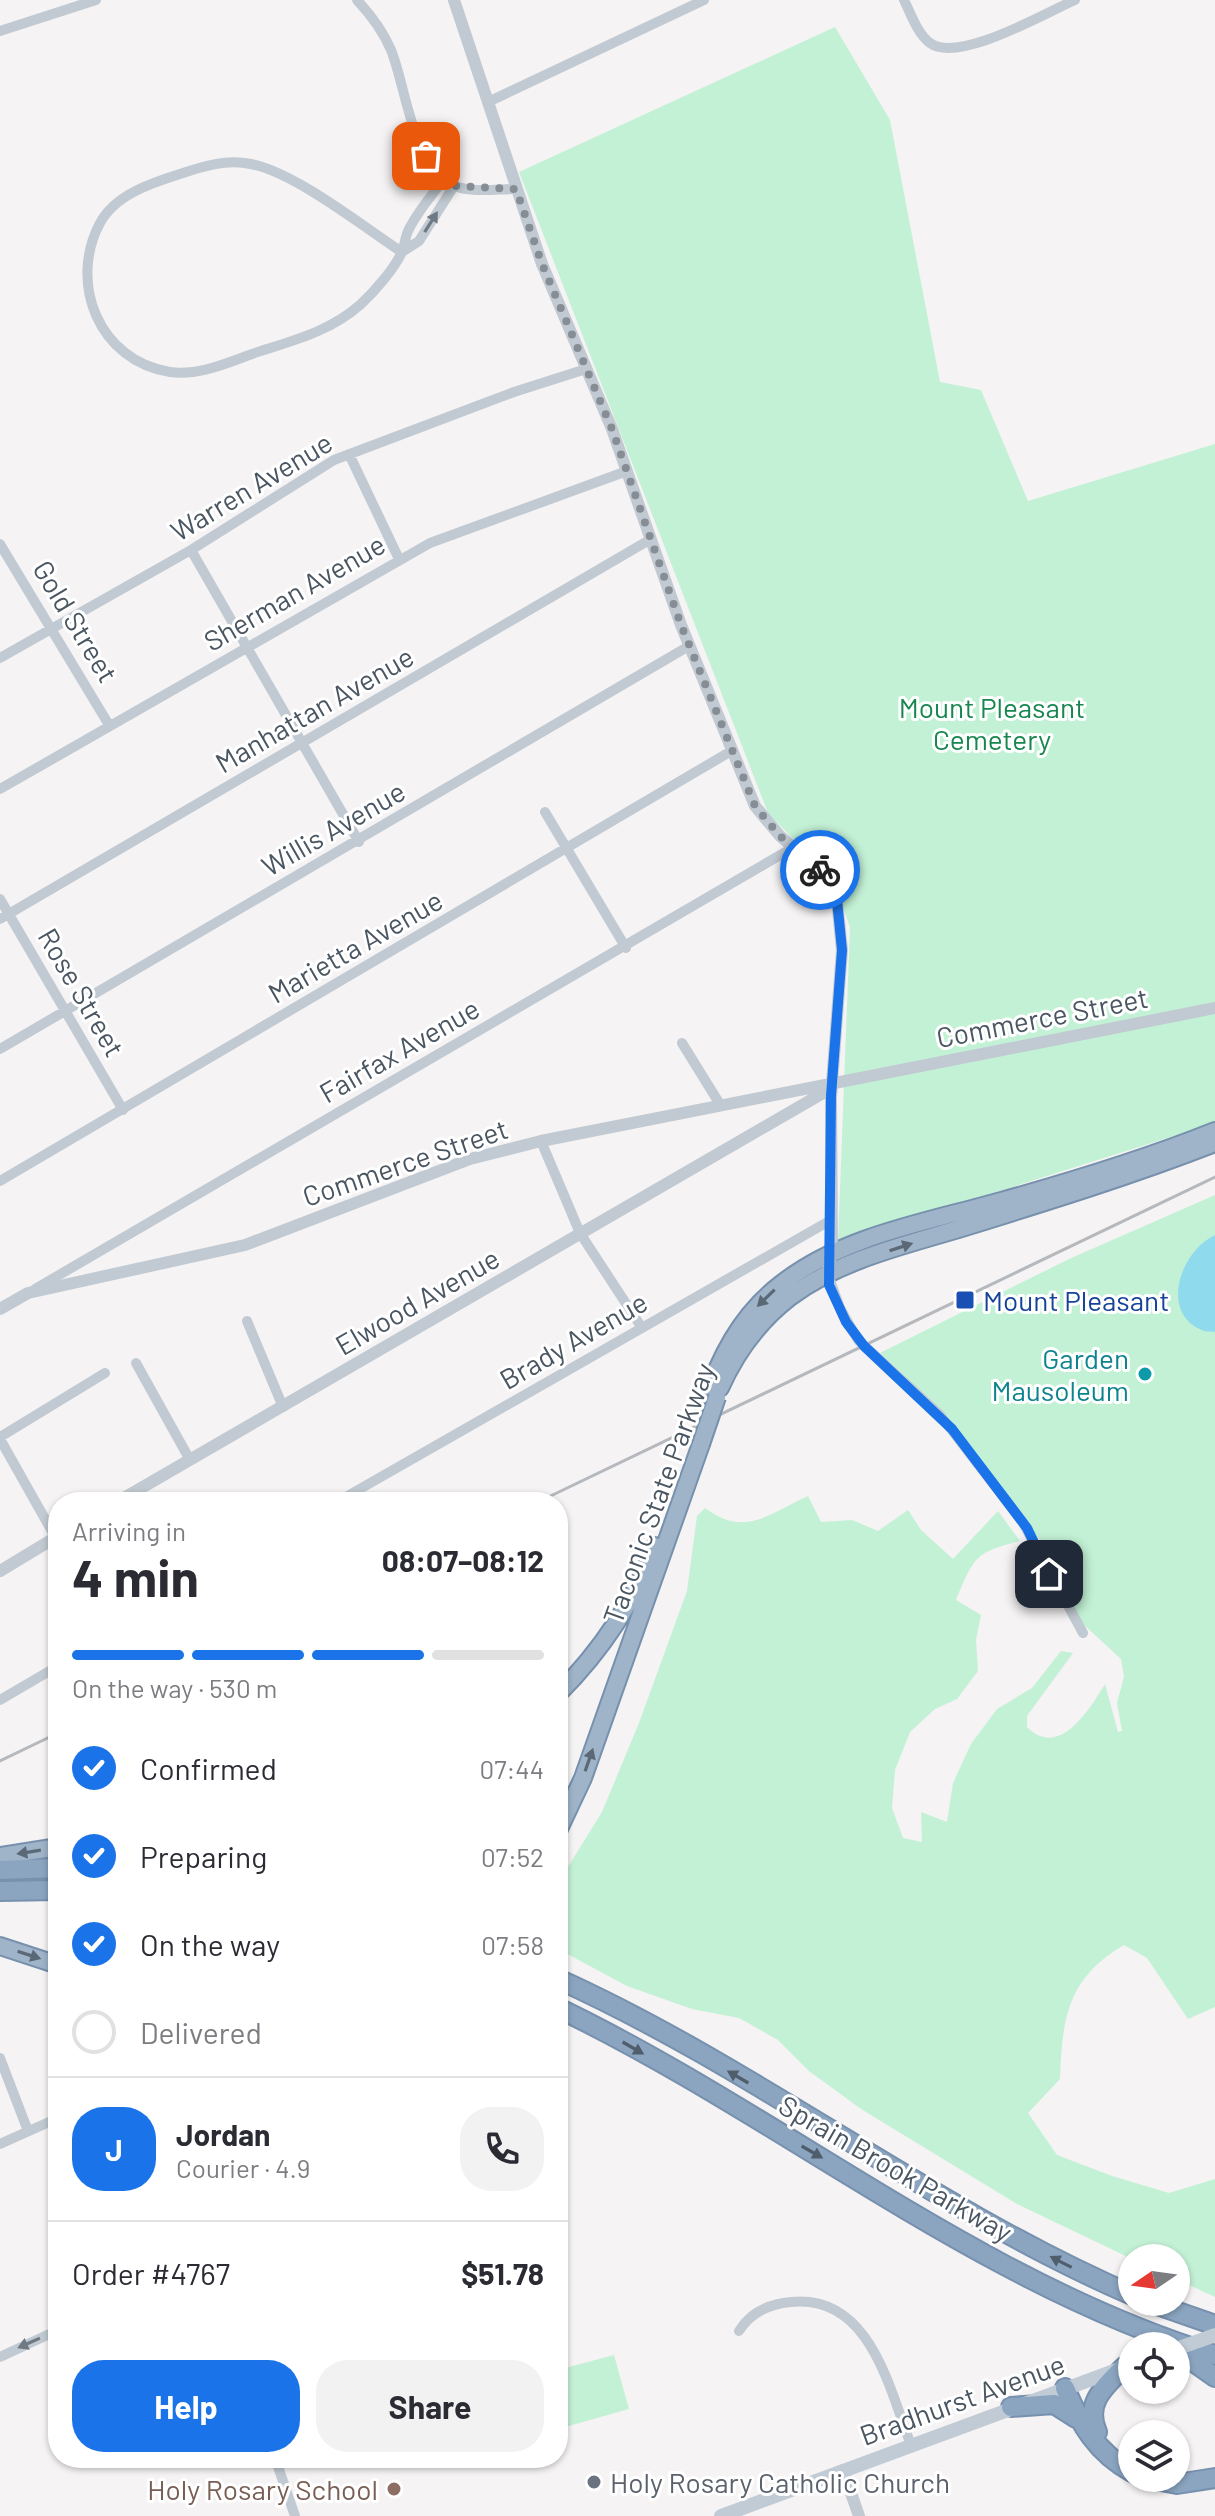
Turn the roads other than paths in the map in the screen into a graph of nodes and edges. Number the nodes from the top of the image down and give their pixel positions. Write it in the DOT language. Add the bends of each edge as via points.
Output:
graph roads {
  1 [pos="96,0"];
  2 [pos="357,0"];
  3 [pos="454,0"];
  4 [pos="704,0"];
  5 [pos="904,0"];
  6 [pos="1075,0"];
  7 [pos="0,31"];
  8 [pos="488,102"];
  9 [pos="449,182"];
  10 [pos="516,189"];
  11 [pos="402,252"];
  12 [pos="586,369"];
  13 [pos="349,454"];
  14 [pos="627,471"];
  15 [pos="651,539"];
  16 [pos="0,544"];
  17 [pos="191,550"];
  18 [pos="399,559"];
  19 [pos="54,628"];
  20 [pos="689,646"];
  21 [pos="245,647"];
  22 [pos="0,658"];
  23 [pos="109,725"];
  24 [pos="301,745"];
  25 [pos="733,750"];
  26 [pos="0,789"];
  27 [pos="545,812"];
  28 [pos="359,842"];
  29 [pos="794,847"];
  30 [pos="567,849"];
  31 [pos="0,899"];
  32 [pos="4,917"];
  33 [pos="626,948"];
  34 [pos="1215,1008"];
  35 [pos="65,1010"];
  36 [pos="682,1043"];
  37 [pos="0,1049"];
  38 [pos="832,1082"];
  39 [pos="721,1106"];
  40 [pos="123,1110"];
  41 [pos="1215,1131"];
  42 [pos="741,1139"];
  43 [pos="541,1141"];
  44 [pos="1215,1143"];
  45 [pos="0,1181"];
  46 [pos="831,1220"];
  47 [pos="580,1233"];
  48 [pos="830,1255"];
  49 [pos="828,1275"];
  50 [pos="28,1293"];
  51 [pos="0,1309"];
  52 [pos="247,1321"];
  53 [pos="642,1328"];
  54 [pos="136,1363"];
  55 [pos="105,1373"];
  56 [pos="710,1402"];
  57 [pos="283,1407"];
  58 [pos="0,1438"];
  59 [pos="695,1447"];
  60 [pos="190,1460"];
  61 [pos="134,1492"];
  62 [pos="355,1492"];
  63 [pos="48,1523"];
  64 [pos="48,1544"];
  65 [pos="0,1571"];
  66 [pos="1083,1633"];
  67 [pos="48,1672"];
  68 [pos="568,1683"];
  69 [pos="0,1700"];
  70 [pos="568,1810"];
  71 [pos="48,1849"];
  72 [pos="0,1856"];
  73 [pos="48,1868"];
  74 [pos="0,1870"];
  75 [pos="48,1890"];
  76 [pos="0,1891"];
  77 [pos="0,1946"];
  78 [pos="48,1962"];
  79 [pos="568,1984"];
  80 [pos="568,2014"];
  81 [pos="0,2058"];
  82 [pos="48,2122"];
  83 [pos="28,2131"];
  84 [pos="0,2144"];
  85 [pos="1118,2288"];
  86 [pos="1189,2316"];
  87 [pos="1215,2325"];
  88 [pos="739,2331"];
  89 [pos="1149,2332"];
  90 [pos="48,2335"];
  91 [pos="1215,2335"];
  92 [pos="1190,2344"];
  93 [pos="1190,2346"];
  94 [pos="1215,2355"];
  95 [pos="0,2357"];
  96 [pos="1190,2359"];
  97 [pos="1118,2369"];
  98 [pos="1118,2376"];
  99 [pos="1215,2377"];
  100 [pos="1070,2386"];
  101 [pos="1011,2407"];
  102 [pos="1090,2430"];
  103 [pos="911,2445"];
  104 [pos="1118,2452"];
  105 [pos="1215,2462"];
  106 [pos="1118,2463"];
  107 [pos="278,2468"];
  108 [pos="843,2470"];
  109 [pos="1190,2474"];
  110 [pos="1215,2478"];
  111 [pos="1190,2482"];
  112 [pos="295,2516"];
  113 [pos="721,2516"];
  114 [pos="859,2516"];
  1 -- 7 [label="street"];
  2 -- 9 [label="street" via="392,53 432,166"];
  3 -- 8 [label="street"];
  4 -- 8 [label="street"];
  5 -- 6 [label="street" via="928,41 950,50"];
  8 -- 10 [label="street"];
  9 -- 10 [label="street"];
  9 -- 11 [label="street" via="408,229"];
  10 -- 12 [label="street"];
  11 -- 11 [label="street" via="363,302 333,327 209,369 170,372 132,359 106,336 91,307 85,264 100,222 123,197 216,162 277,171"];
  12 -- 13 [label="street, Warren Avenue"];
  12 -- 14 [label="street"];
  13 -- 17 [label="street, Warren Avenue" via="309,473"];
  13 -- 18 [label="street"];
  14 -- 15 [label="street"];
  14 -- 18 [label="street, Sherman Avenue"];
  15 -- 20 [label="street"];
  15 -- 24 [label="street, Manhattan Avenue"];
  16 -- 19 [label="street, Gold Street"];
  17 -- 19 [label="street, Warren Avenue"];
  17 -- 21 [label="street"];
  18 -- 21 [label="street, Sherman Avenue"];
  19 -- 22 [label="street, Warren Avenue"];
  19 -- 23 [label="street, Gold Street"];
  20 -- 25 [label="street"];
  20 -- 28 [label="street, Willis Avenue"];
  21 -- 23 [label="street, Sherman Avenue"];
  21 -- 24 [label="street"];
  23 -- 26 [label="street, Sherman Avenue"];
  24 -- 28 [label="street"];
  24 -- 32 [label="street, Manhattan Avenue"];
  25 -- 29 [label="street" via="755,806"];
  25 -- 30 [label="street, Marietta Avenue"];
  27 -- 30 [label="street"];
  28 -- 35 [label="street, Willis Avenue"];
  29 -- 33 [label="street, Fairfax Avenue"];
  29 -- 38 [label="street" via="821,871 837,900 841,923"];
  30 -- 33 [label="street"];
  30 -- 40 [label="street, Marietta Avenue"];
  31 -- 32 [label="street, Rose Street"];
  32 -- 35 [label="street, Rose Street"];
  33 -- 50 [label="street, Fairfax Avenue"];
  34 -- 38 [label="street, Commerce Street"];
  35 -- 37 [label="street, Willis Avenue"];
  35 -- 40 [label="street, Rose Street"];
  36 -- 39 [label="street"];
  38 -- 39 [label="street, Commerce Street"];
  38 -- 42 [label="street, Commerce Street" via="823,1093"];
  38 -- 46 [label="street"];
  39 -- 43 [label="street, Commerce Street"];
  40 -- 45 [label="street, Marietta Avenue"];
  41 -- 48 [label="highway, Taconic State Parkway" via="1101,1172"];
  42 -- 47 [label="street, Elwood Avenue"];
  43 -- 47 [label="street"];
  43 -- 50 [label="street, Commerce Street" via="470,1159 245,1245"];
  49 -- 44 [label="highway, Taconic State Parkway, one-way"];
  46 -- 48 [label="street"];
  46 -- 53 [label="street, Brady Avenue"];
  47 -- 53 [label="street"];
  47 -- 57 [label="street, Elwood Avenue"];
  48 -- 49 [label="street"];
  48 -- 56 [label="highway, Taconic State Parkway, one-way" via="788,1278 755,1309 729,1345"];
  49 -- 56 [label="highway, Taconic State Parkway" via="791,1297 759,1327"];
  49 -- 66 [label="street" via="850,1328 942,1417 1022,1521"];
  50 -- 51 [label="street, Commerce Street"];
  52 -- 57 [label="street"];
  53 -- 62 [label="street, Brady Avenue"];
  54 -- 60 [label="street"];
  55 -- 58 [label="street"];
  56 -- 59 [label="highway, Taconic State Parkway, bridge"];
  57 -- 60 [label="street, Elwood Avenue"];
  58 -- 63 [label="street"];
  59 -- 68 [label="highway, Taconic State Parkway" via="639,1584 602,1644"];
  70 -- 59 [label="highway, Taconic State Parkway, one-way"];
  60 -- 61 [label="street, Elwood Avenue"];
  64 -- 65 [label="street"];
  67 -- 69 [label="street"];
  71 -- 72 [label="highway, one-way"];
  73 -- 74 [label="highway"];
  75 -- 76 [label="highway"];
  77 -- 78 [label="highway, one-way"];
  85 -- 79 [label="highway, Sprain Brook Parkway, one-way" via="1009,2235 648,2025"];
  80 -- 89 [label="highway, Sprain Brook Parkway, one-way" via="1000,2260"];
  81 -- 83 [label="street"];
  82 -- 83 [label="street"];
  83 -- 84 [label="street"];
  86 -- 87 [label="highway"];
  88 -- 103 [label="street" via="750,2316 785,2303 815,2303 846,2316 869,2341"];
  90 -- 95 [label="street, one-way"];
  91 -- 92 [label="main road, bridge"];
  93 -- 94 [label="highway, Sprain Brook Parkway"];
  96 -- 99 [label="highway"];
  97 -- 100 [label="main road, Bradhurst Avenue"];
  98 -- 102 [label="highway" via="1096,2399"];
  100 -- 101 [label="main road, Bradhurst Avenue"];
  100 -- 102 [label="highway"];
  101 -- 102 [label="highway" via="1054,2404"];
  101 -- 103 [label="main road, Bradhurst Avenue"];
  102 -- 104 [label="highway"];
  102 -- 106 [label="highway" via="1105,2454"];
  103 -- 108 [label="main road, Bradhurst Avenue"];
  105 -- 109 [label="highway"];
  107 -- 112 [label="street"];
  108 -- 113 [label="main road, Bradhurst Avenue"];
  108 -- 114 [label="street"];
  110 -- 111 [label="highway"];
}
